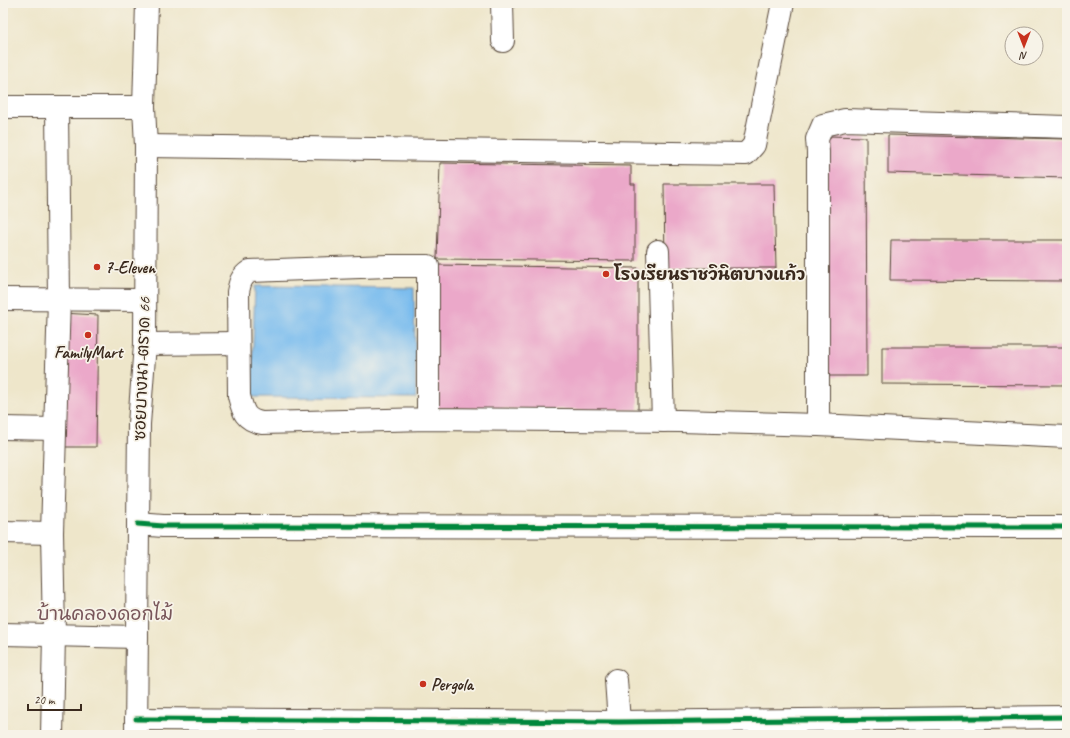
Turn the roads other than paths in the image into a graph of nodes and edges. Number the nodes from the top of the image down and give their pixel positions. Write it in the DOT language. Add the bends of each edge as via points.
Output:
graph roads {
  1 [pos="147,3"];
  2 [pos="502,3"];
  3 [pos="783,3"];
  4 [pos="503,41"];
  5 [pos="3,107"];
  6 [pos="144,107"];
  7 [pos="57,108"];
  8 [pos="1067,127"];
  9 [pos="146,146"];
  10 [pos="658,251"];
  11 [pos="3,299"];
  12 [pos="59,299"];
  13 [pos="145,300"];
  14 [pos="238,343"];
  15 [pos="145,344"];
  16 [pos="428,419"];
  17 [pos="663,421"];
  18 [pos="818,425"];
  19 [pos="3,428"];
  20 [pos="55,429"];
  21 [pos="1067,437"];
  22 [pos="138,524"];
  23 [pos="1067,527"];
  24 [pos="3,532"];
  25 [pos="52,533"];
  26 [pos="3,634"];
  27 [pos="54,634"];
  28 [pos="137,637"];
  29 [pos="616,680"];
  30 [pos="1067,717"];
  31 [pos="619,722"];
  32 [pos="136,727"];
  33 [pos="489,728"];
  34 [pos="52,735"];
  1 -- 6 [label="street, ซอยบางนา-ตราด 66"];
  2 -- 4 [label="street"];
  3 -- 9 [label="street" via="754,145 746,154"];
  5 -- 7 [label="street"];
  6 -- 7 [label="street"];
  6 -- 9 [label="street, ซอยบางนา-ตราด 66"];
  7 -- 12 [label="street"];
  8 -- 18 [label="street" via="845,120 823,125 817,139"];
  9 -- 13 [label="street, ซอยบางนา-ตราด 66"];
  10 -- 17 [label="street"];
  11 -- 12 [label="street"];
  12 -- 13 [label="street"];
  12 -- 20 [label="street"];
  13 -- 15 [label="street, ซอยบางนา-ตราด 66"];
  14 -- 15 [label="street"];
  14 -- 16 [label="street" via="239,396 242,409 252,421 262,423"];
  14 -- 16 [label="street" via="238,292 241,280 250,271 428,266"];
  15 -- 22 [label="street, ซอยบางนา-ตราด 66" via="139,424"];
  16 -- 17 [label="street"];
  17 -- 18 [label="street"];
  18 -- 21 [label="street"];
  19 -- 20 [label="street"];
  20 -- 25 [label="street"];
  22 -- 23 [label="street"];
  22 -- 28 [label="street, ซอยบางนา-ตราด 66"];
  24 -- 25 [label="street"];
  25 -- 27 [label="street"];
  26 -- 27 [label="street"];
  27 -- 28 [label="street"];
  27 -- 34 [label="street"];
  28 -- 32 [label="street, ซอยบางนา-ตราด 66"];
  29 -- 31 [label="street"];
  30 -- 31 [label="street"];
  31 -- 33 [label="street"];
  32 -- 33 [label="street"];
}
